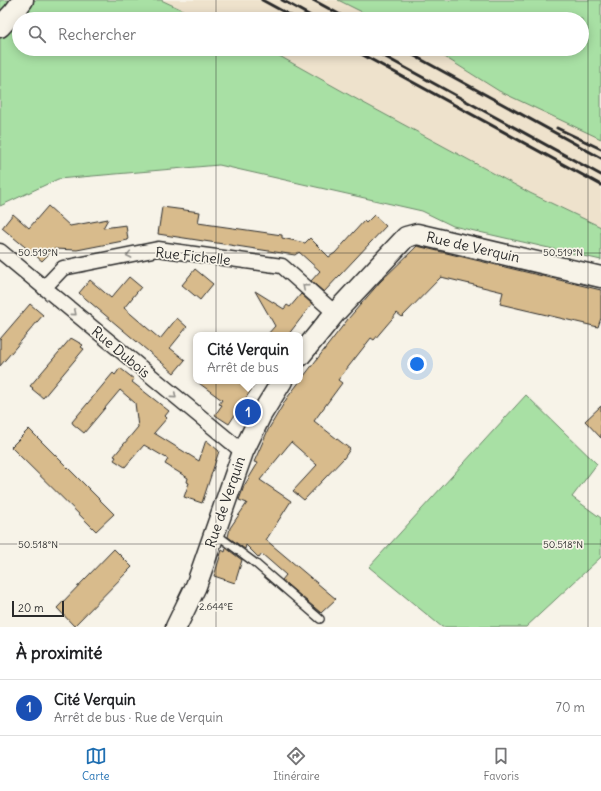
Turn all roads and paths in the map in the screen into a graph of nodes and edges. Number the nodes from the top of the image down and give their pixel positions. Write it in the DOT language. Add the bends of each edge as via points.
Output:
graph roads {
  1 [pos="23,0"];
  2 [pos="14,12"];
  3 [pos="12,14"];
  4 [pos="0,27"];
  5 [pos="0,251"];
  6 [pos="601,277"];
  7 [pos="44,288"];
  8 [pos="334,313"];
  9 [pos="303,352"];
  10 [pos="280,384"];
  11 [pos="243,452"];
  12 [pos="214,533"];
  13 [pos="320,619"];
  14 [pos="176,627"];
  1 -- 2 [label="street"];
  3 -- 4 [label="street"];
  5 -- 7 [label="street, Rue Dubois"];
  6 -- 8 [label="street, Rue de Verquin" via="417,234 406,237"];
  8 -- 7 [label="street, Rue Fichelle, one-way" via="282,266 158,249 63,268"];
  7 -- 11 [label="street, Rue Dubois, one-way"];
  8 -- 9 [label="street, Rue de Verquin"];
  10 -- 11 [label="street, Rue de Verquin"];
  11 -- 12 [label="street, Rue de Verquin"];
  12 -- 13 [label="lane"];
  12 -- 14 [label="street, Rue de Verquin" via="196,586"];
}
